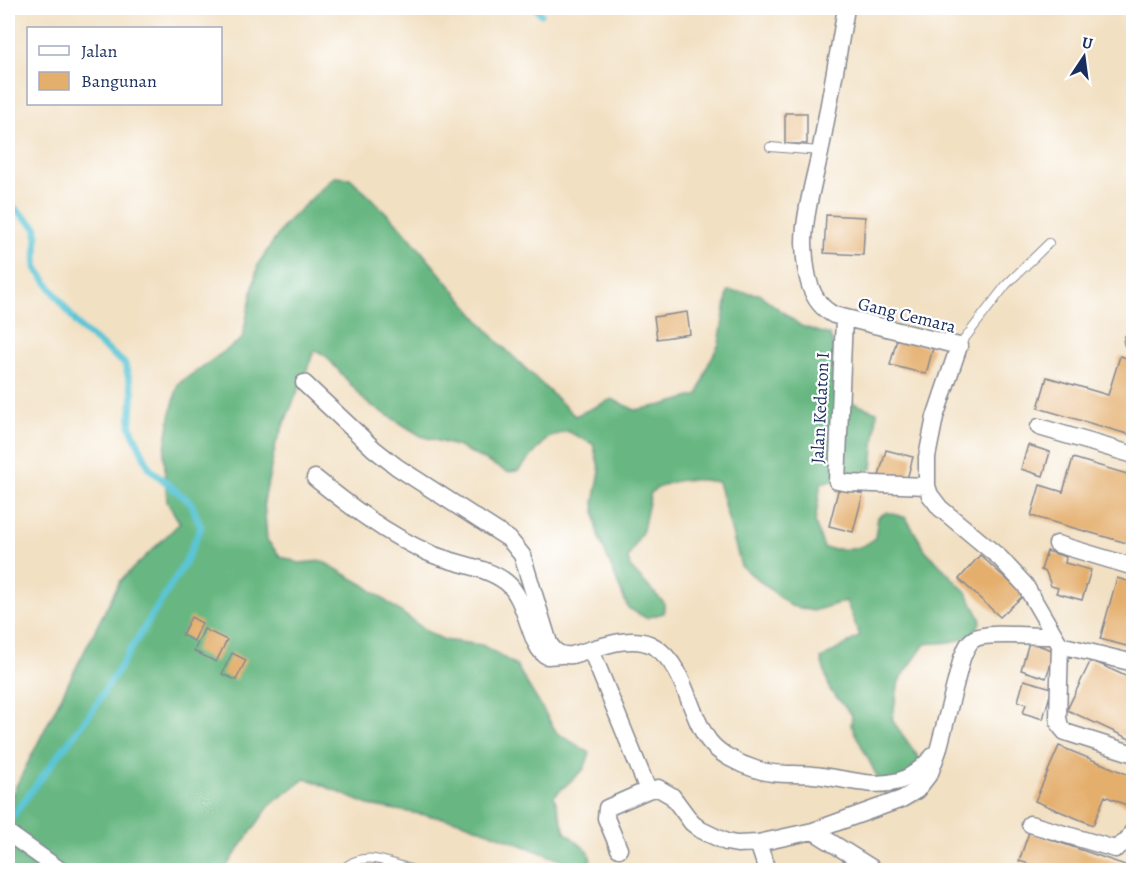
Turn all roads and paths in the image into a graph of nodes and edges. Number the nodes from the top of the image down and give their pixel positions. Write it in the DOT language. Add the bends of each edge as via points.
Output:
graph roads {
  1 [pos="846,8"];
  2 [pos="770,147"];
  3 [pos="820,151"];
  4 [pos="1048,243"];
  5 [pos="844,319"];
  6 [pos="959,346"];
  7 [pos="304,383"];
  8 [pos="1039,427"];
  9 [pos="1134,455"];
  10 [pos="315,478"];
  11 [pos="927,486"];
  12 [pos="1057,544"];
  13 [pos="1134,567"];
  14 [pos="1056,640"];
  15 [pos="591,650"];
  16 [pos="561,655"];
  17 [pos="1134,663"];
  18 [pos="938,752"];
  19 [pos="1134,754"];
  20 [pos="648,790"];
  21 [pos="1030,824"];
  22 [pos="1134,829"];
  23 [pos="813,831"];
  24 [pos="12,836"];
  25 [pos="758,843"];
  26 [pos="619,849"];
  27 [pos="60,870"];
  28 [pos="342,870"];
  29 [pos="414,870"];
  30 [pos="767,870"];
  31 [pos="875,870"];
  1 -- 3 [label="street, Gang Cemara"];
  2 -- 3 [label="lane"];
  3 -- 5 [label="street, Gang Cemara" via="804,242 808,278 825,311"];
  4 -- 6 [label="lane" via="1006,285"];
  5 -- 6 [label="street, Gang Cemara"];
  5 -- 11 [label="street, Jalan Kedaton I" via="837,481"];
  6 -- 11 [label="street, Gang Cemara" via="935,417 927,457"];
  7 -- 16 [label="street" via="397,467 509,539 522,555 549,643"];
  8 -- 9 [label="street"];
  10 -- 16 [label="street" via="393,536 506,582 519,597 538,650 547,656"];
  11 -- 14 [label="street" via="940,507 1000,558 1024,585"];
  12 -- 13 [label="street"];
  14 -- 17 [label="street"];
  14 -- 18 [label="street" via="984,635 973,639 962,658"];
  14 -- 19 [label="street" via="1060,726 1065,732"];
  15 -- 16 [label="street"];
  15 -- 18 [label="street" via="636,640 654,646 678,675 709,740 725,754 756,770 884,783 909,777"];
  15 -- 20 [label="street"];
  18 -- 23 [label="street" via="930,773 917,790"];
  20 -- 25 [label="street" via="668,792 692,823 717,838 737,844"];
  20 -- 26 [label="street" via="607,808 606,818"];
  21 -- 22 [label="street" via="1115,849 1127,841"];
  23 -- 25 [label="street"];
  23 -- 31 [label="street"];
  24 -- 27 [label="street"];
  25 -- 30 [label="street"];
  28 -- 29 [label="lane" via="358,858 369,857"];
}
